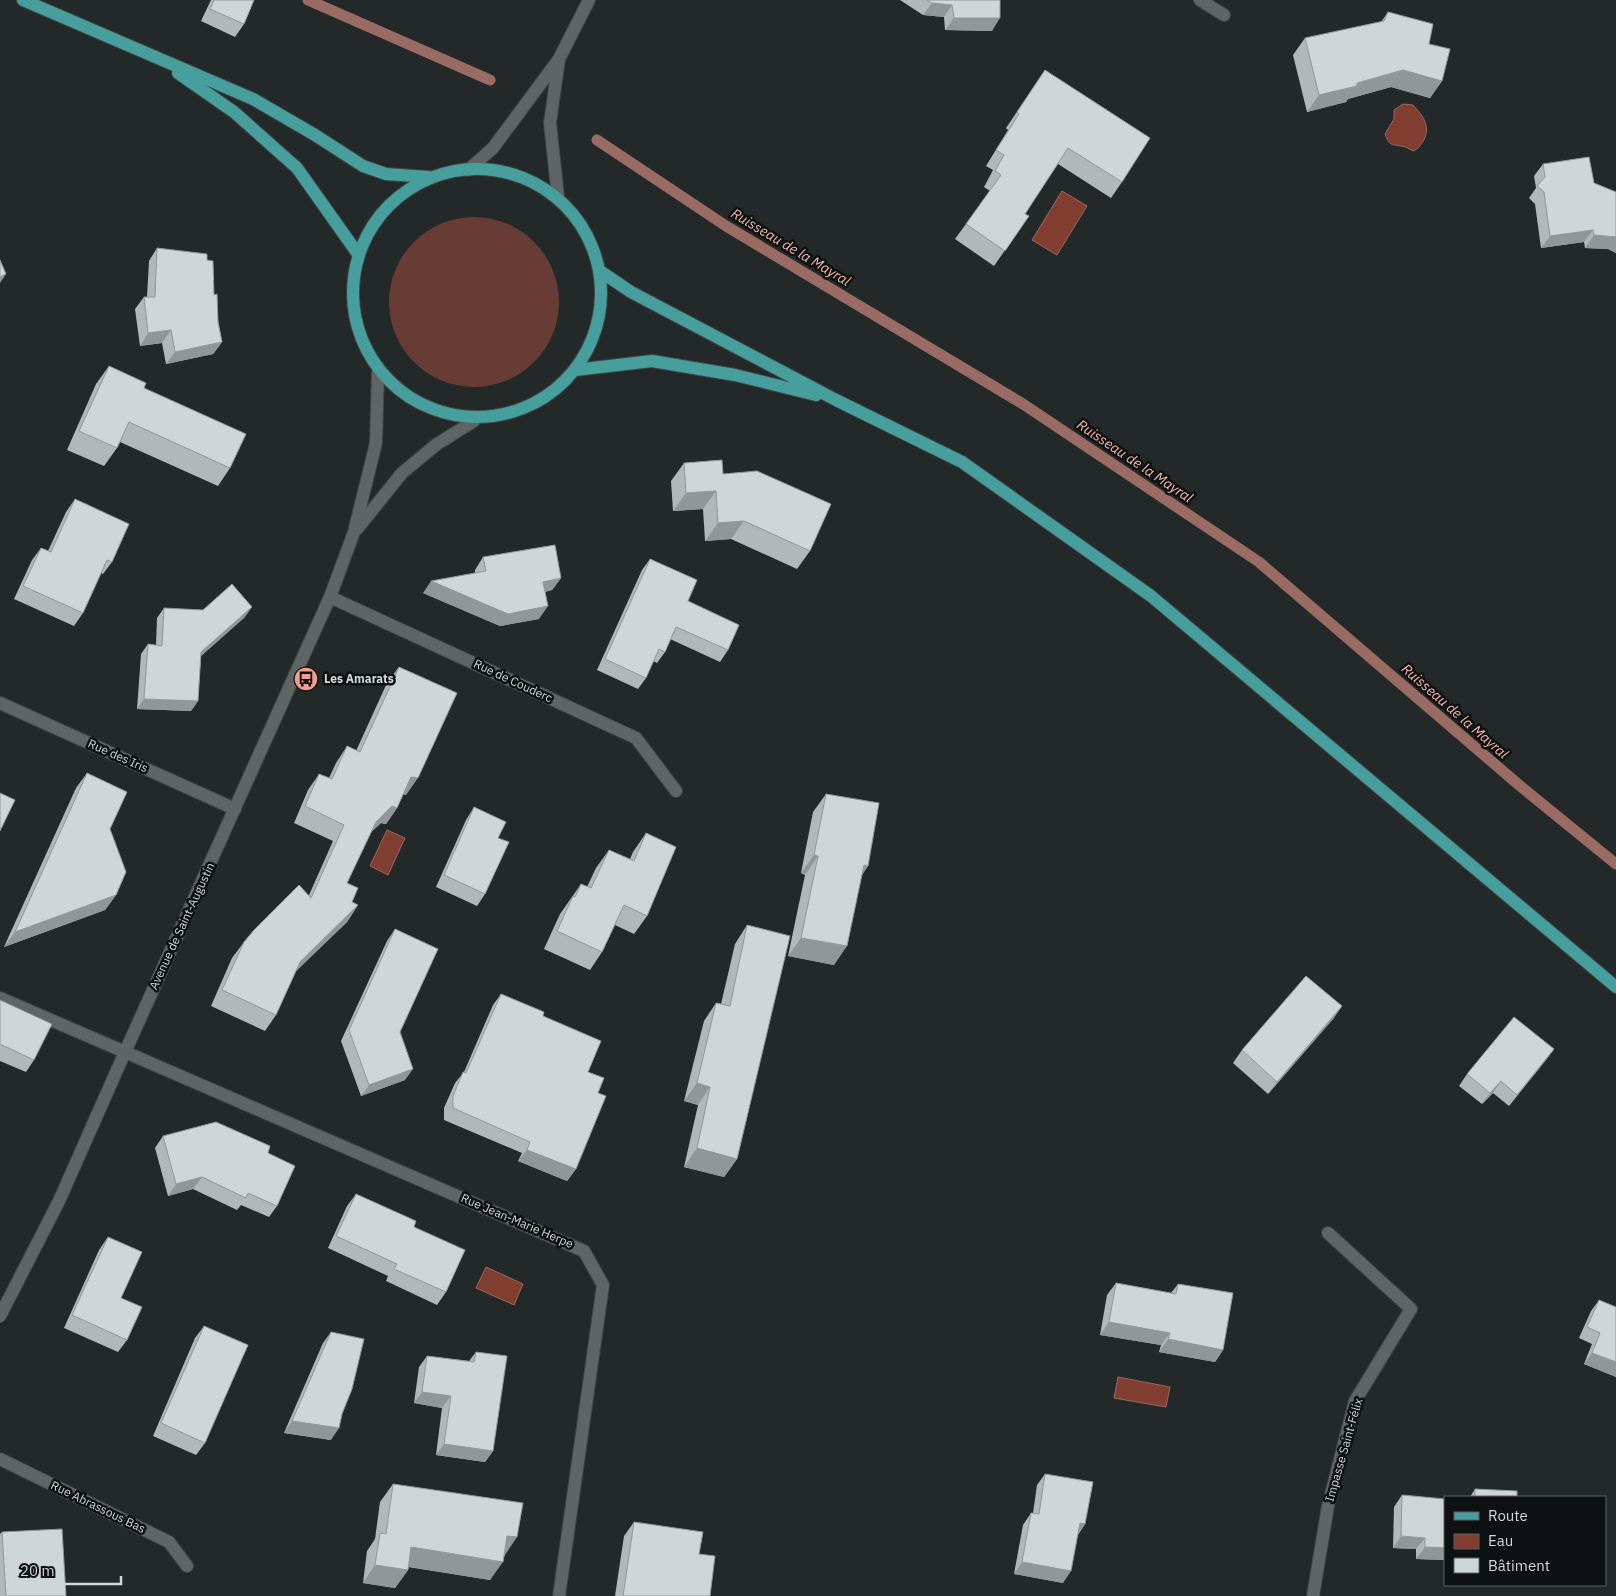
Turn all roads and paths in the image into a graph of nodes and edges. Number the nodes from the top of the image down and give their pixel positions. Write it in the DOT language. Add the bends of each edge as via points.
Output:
graph roads {
  1 [pos="23,0"];
  2 [pos="589,0"];
  3 [pos="1200,0"];
  4 [pos="1224,15"];
  5 [pos="155,58"];
  6 [pos="559,59"];
  7 [pos="468,170"];
  8 [pos="428,177"];
  9 [pos="558,197"];
  10 [pos="358,254"];
  11 [pos="600,271"];
  12 [pos="378,370"];
  13 [pos="575,370"];
  14 [pos="836,400"];
  15 [pos="474,420"];
  16 [pos="354,532"];
  17 [pos="330,597"];
  18 [pos="0,703"];
  19 [pos="676,791"];
  20 [pos="235,809"];
  21 [pos="1616,987"];
  22 [pos="0,998"];
  23 [pos="125,1052"];
  24 [pos="1328,1233"];
  25 [pos="0,1316"];
  26 [pos="0,1459"];
  27 [pos="188,1566"];
  28 [pos="559,1596"];
  29 [pos="1313,1596"];
  1 -- 5 [label="main road"];
  2 -- 6 [label="street"];
  3 -- 4 [label="street"];
  5 -- 8 [label="main road" via="252,99 363,166 386,174"];
  5 -- 10 [label="main road" via="234,112 297,168"];
  6 -- 7 [label="street" via="493,148"];
  6 -- 9 [label="street" via="550,123"];
  7 -- 8 [label="main road"];
  7 -- 9 [label="main road" via="520,175"];
  8 -- 10 [label="main road" via="386,206"];
  9 -- 11 [label="main road" via="587,232"];
  10 -- 12 [label="main road" via="352,288 360,337"];
  11 -- 13 [label="main road" via="598,326"];
  11 -- 14 [label="main road" via="631,292"];
  12 -- 15 [label="main road" via="424,406"];
  12 -- 16 [label="street, Avenue de Saint-Augustin" via="376,443"];
  13 -- 14 [label="main road" via="652,361 735,375"];
  13 -- 15 [label="main road" via="550,394 504,414"];
  14 -- 21 [label="main road" via="962,462 1151,596"];
  15 -- 16 [label="street, Avenue de Saint-Augustin" via="437,444 402,473"];
  16 -- 17 [label="street, Avenue de Saint-Augustin"];
  17 -- 19 [label="street, Rue de Couderc" via="636,738"];
  17 -- 20 [label="street, Avenue de Saint-Augustin"];
  18 -- 20 [label="street, Rue des Iris"];
  20 -- 23 [label="street, Avenue de Saint-Augustin"];
  22 -- 23 [label="street, Rue Jean-Marie Herpe"];
  23 -- 25 [label="street, Avenue de Saint-Augustin" via="59,1200"];
  23 -- 28 [label="street, Rue Jean-Marie Herpe" via="584,1251 603,1285"];
  24 -- 29 [label="street, Impasse Saint-Félix" via="1411,1309 1355,1401 1328,1506"];
  26 -- 27 [label="street, Rue Abrassous Bas" via="169,1542"];
}
